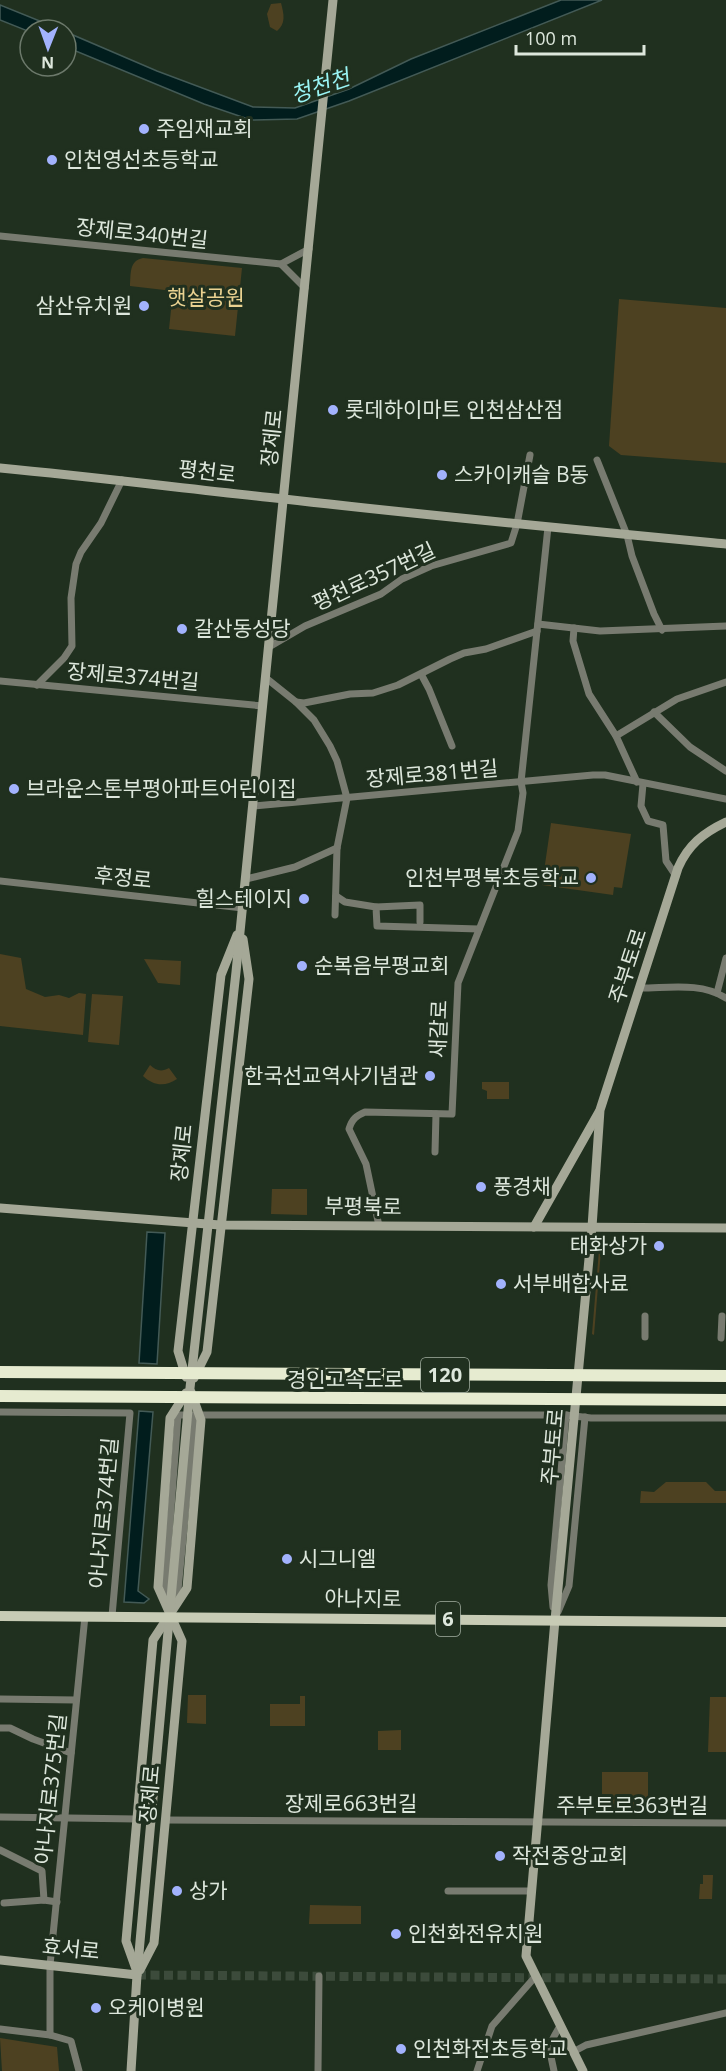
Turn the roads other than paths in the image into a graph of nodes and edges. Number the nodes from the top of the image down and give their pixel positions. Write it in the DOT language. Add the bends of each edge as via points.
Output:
graph roads {
  1 [pos="333,0"];
  2 [pos="0,236"];
  3 [pos="309,249"];
  4 [pos="281,264"];
  5 [pos="305,288"];
  6 [pos="530,455"];
  7 [pos="597,460"];
  8 [pos="0,468"];
  9 [pos="122,480"];
  10 [pos="284,499"];
  11 [pos="518,524"];
  12 [pos="548,527"];
  13 [pos="627,535"];
  14 [pos="726,544"];
  15 [pos="726,626"];
  16 [pos="537,627"];
  17 [pos="574,628"];
  18 [pos="662,630"];
  19 [pos="269,647"];
  20 [pos="421,674"];
  21 [pos="266,678"];
  22 [pos="0,681"];
  23 [pos="726,682"];
  24 [pos="37,685"];
  25 [pos="297,702"];
  26 [pos="263,706"];
  27 [pos="654,712"];
  28 [pos="616,736"];
  29 [pos="452,746"];
  30 [pos="726,771"];
  31 [pos="521,782"];
  32 [pos="640,783"];
  33 [pos="346,798"];
  34 [pos="726,799"];
  35 [pos="253,806"];
  36 [pos="726,822"];
  37 [pos="337,848"];
  38 [pos="675,876"];
  39 [pos="246,879"];
  40 [pos="0,881"];
  41 [pos="336,896"];
  42 [pos="376,907"];
  43 [pos="243,908"];
  44 [pos="335,915"];
  45 [pos="420,922"];
  46 [pos="241,925"];
  47 [pos="479,929"];
  48 [pos="726,958"];
  49 [pos="641,988"];
  50 [pos="717,993"];
  51 [pos="726,998"];
  52 [pos="600,1110"];
  53 [pos="436,1114"];
  54 [pos="435,1152"];
  55 [pos="0,1208"];
  56 [pos="192,1224"];
  57 [pos="220,1225"];
  58 [pos="379,1226"];
  59 [pos="534,1227"];
  60 [pos="591,1227"];
  61 [pos="726,1228"];
  62 [pos="645,1316"];
  63 [pos="722,1316"];
  64 [pos="645,1337"];
  65 [pos="721,1338"];
  66 [pos="0,1372"];
  67 [pos="726,1376"];
  68 [pos="190,1388"];
  69 [pos="0,1396"];
  70 [pos="726,1400"];
  71 [pos="0,1412"];
  72 [pos="195,1415"];
  73 [pos="566,1415"];
  74 [pos="585,1417"];
  75 [pos="726,1418"];
  76 [pos="564,1434"];
  77 [pos="583,1435"];
  78 [pos="0,1616"];
  79 [pos="84,1616"];
  80 [pos="112,1616"];
  81 [pos="170,1617"];
  82 [pos="555,1620"];
  83 [pos="726,1622"];
  84 [pos="0,1699"];
  85 [pos="76,1700"];
  86 [pos="0,1728"];
  87 [pos="71,1753"];
  88 [pos="0,1817"];
  89 [pos="65,1819"];
  90 [pos="137,1819"];
  91 [pos="165,1820"];
  92 [pos="537,1822"];
  93 [pos="726,1823"];
  94 [pos="0,1850"];
  95 [pos="448,1891"];
  96 [pos="531,1891"];
  97 [pos="44,1900"];
  98 [pos="57,1902"];
  99 [pos="4,1903"];
  100 [pos="0,1960"];
  101 [pos="50,1965"];
  102 [pos="137,1975"];
  103 [pos="318,1976"];
  104 [pos="535,1977"];
  105 [pos="726,2013"];
  106 [pos="560,2026"];
  107 [pos="0,2029"];
  108 [pos="50,2035"];
  109 [pos="573,2052"];
  110 [pos="79,2071"];
  111 [pos="131,2071"];
  112 [pos="318,2071"];
  113 [pos="477,2071"];
  114 [pos="554,2071"];
  115 [pos="583,2071"];
  1 -- 3 [label="main road, 장제로"];
  2 -- 4 [label="street, 장제로340번길"];
  3 -- 4 [label="street"];
  3 -- 5 [label="main road, 장제로"];
  4 -- 5 [label="street"];
  5 -- 10 [label="main road, 장제로"];
  6 -- 11 [label="street"];
  7 -- 13 [label="street"];
  8 -- 9 [label="main road, 평천로"];
  9 -- 10 [label="main road, 평천로"];
  9 -- 24 [label="street" via="76,564 71,598 72,646"];
  10 -- 11 [label="main road, 평천로"];
  10 -- 19 [label="main road, 장제로"];
  11 -- 12 [label="main road, 평천로"];
  11 -- 19 [label="street, 평천로357번길" via="512,543 431,566"];
  12 -- 13 [label="main road, 평천로"];
  12 -- 16 [label="street, 새갈로"];
  13 -- 14 [label="main road, 평천로"];
  13 -- 18 [label="street"];
  15 -- 18 [label="street"];
  16 -- 17 [label="street"];
  16 -- 20 [label="street" via="486,649 464,653"];
  16 -- 31 [label="street, 새갈로"];
  17 -- 18 [label="street"];
  17 -- 28 [label="street" via="573,641 589,694"];
  19 -- 21 [label="main road, 장제로"];
  20 -- 25 [label="street" via="373,693"];
  20 -- 29 [label="street"];
  21 -- 25 [label="street, 장제로381번길"];
  21 -- 26 [label="main road, 장제로"];
  22 -- 24 [label="street, 장제로374번길"];
  23 -- 27 [label="street" via="677,699"];
  24 -- 26 [label="street, 장제로374번길"];
  25 -- 33 [label="street, 장제로381번길" via="330,746"];
  26 -- 35 [label="main road, 장제로"];
  27 -- 28 [label="street"];
  27 -- 30 [label="street" via="690,747"];
  28 -- 32 [label="street"];
  31 -- 32 [label="street, 장제로381번길" via="605,775"];
  31 -- 33 [label="street, 장제로381번길"];
  31 -- 47 [label="street, 새갈로" via="518,831"];
  32 -- 34 [label="street, 장제로381번길"];
  32 -- 38 [label="street" via="641,806 648,821 663,825 666,861"];
  33 -- 35 [label="street, 장제로381번길"];
  33 -- 37 [label="street, 장제로381번길"];
  35 -- 39 [label="main road, 장제로"];
  36 -- 38 [label="main road, 주부토로" via="690,846"];
  37 -- 39 [label="street" via="295,867"];
  37 -- 41 [label="street, 장제로381번길"];
  38 -- 49 [label="main road, 주부토로"];
  39 -- 43 [label="main road, 장제로"];
  40 -- 43 [label="street, 후정로"];
  41 -- 42 [label="street" via="345,902"];
  41 -- 44 [label="street, 장제로381번길"];
  42 -- 45 [label="street" via="420,904"];
  42 -- 47 [label="street" via="377,926"];
  43 -- 46 [label="main road, 장제로"];
  46 -- 56 [label="main road, 장제로" via="221,975"];
  46 -- 57 [label="main road, 장제로" via="249,978"];
  46 -- 68 [label="main road, 장제로"];
  47 -- 53 [label="street, 새갈로" via="458,983 452,1114"];
  48 -- 50 [label="street"];
  49 -- 50 [label="street" via="698,987"];
  49 -- 52 [label="main road, 주부토로"];
  50 -- 51 [label="street"];
  52 -- 59 [label="main road"];
  52 -- 60 [label="main road, 주부토로"];
  53 -- 54 [label="street"];
  53 -- 58 [label="street" via="365,1112 351,1122 350,1134 366,1164"];
  55 -- 56 [label="main road, 부평북로"];
  56 -- 57 [label="main road, 부평북로"];
  56 -- 68 [label="main road, 장제로" via="178,1351"];
  57 -- 58 [label="main road, 부평북로"];
  57 -- 68 [label="main road, 장제로" via="207,1352"];
  58 -- 59 [label="main road, 부평북로"];
  59 -- 60 [label="main road, 부평북로"];
  60 -- 61 [label="main road, 부평북로"];
  60 -- 82 [label="main road, 주부토로"];
  62 -- 64 [label="street"];
  63 -- 65 [label="street"];
  66 -- 67 [label="highway, 경인고속도로 / 120"];
  68 -- 81 [label="main road, 장제로" via="201,1420 187,1588"];
  68 -- 81 [label="main road, 장제로" via="170,1418 158,1587"];
  68 -- 102 [label="main road, 장제로"];
  69 -- 70 [label="highway, 경인고속도로 / 120"];
  71 -- 80 [label="street, 아나지로374번길" via="130,1413"];
  72 -- 73 [label="street"];
  72 -- 81 [label="street" via="178,1590"];
  72 -- 81 [label="street" via="178,1415 165,1588"];
  73 -- 74 [label="street"];
  73 -- 76 [label="street"];
  74 -- 75 [label="street"];
  74 -- 77 [label="street"];
  76 -- 77 [label="street" via="573,1426"];
  76 -- 82 [label="street" via="551,1585"];
  77 -- 82 [label="street" via="569,1586"];
  78 -- 79 [label="main road, 아나지로 / 6"];
  79 -- 80 [label="main road, 아나지로 / 6"];
  79 -- 85 [label="street, 아나지로375번길"];
  80 -- 81 [label="main road, 아나지로 / 6"];
  81 -- 82 [label="main road, 아나지로 / 6"];
  81 -- 90 [label="main road, 장제로" via="153,1640"];
  81 -- 91 [label="main road, 장제로" via="182,1641"];
  82 -- 83 [label="main road, 아나지로 / 6"];
  82 -- 92 [label="main road, 주부토로"];
  84 -- 85 [label="street"];
  85 -- 87 [label="street, 아나지로375번길"];
  86 -- 87 [label="street" via="10,1728"];
  87 -- 89 [label="street, 아나지로375번길"];
  88 -- 89 [label="street"];
  89 -- 90 [label="street"];
  89 -- 98 [label="street, 아나지로375번길"];
  90 -- 102 [label="main road, 장제로" via="126,1941"];
  91 -- 92 [label="street, 장제로663번길"];
  91 -- 102 [label="main road, 장제로" via="154,1942"];
  92 -- 93 [label="street, 주부토로363번길"];
  92 -- 96 [label="main road, 주부토로"];
  94 -- 97 [label="street" via="42,1871"];
  95 -- 96 [label="street"];
  96 -- 104 [label="main road, 주부토로" via="526,1956"];
  97 -- 98 [label="street"];
  97 -- 99 [label="street"];
  98 -- 101 [label="street, 아나지로375번길"];
  100 -- 101 [label="main road, 효서로"];
  101 -- 102 [label="main road, 효서로"];
  101 -- 108 [label="street, 아나지로375번길"];
  102 -- 111 [label="main road, 장제로"];
  103 -- 112 [label="street"];
  104 -- 106 [label="main road, 주부토로"];
  104 -- 113 [label="street" via="492,2026"];
  105 -- 109 [label="street" via="586,2045"];
  106 -- 109 [label="main road, 주부토로"];
  106 -- 114 [label="street" via="549,2042"];
  107 -- 108 [label="street"];
  108 -- 110 [label="street" via="70,2041"];
  109 -- 115 [label="main road, 주부토로"];
}
